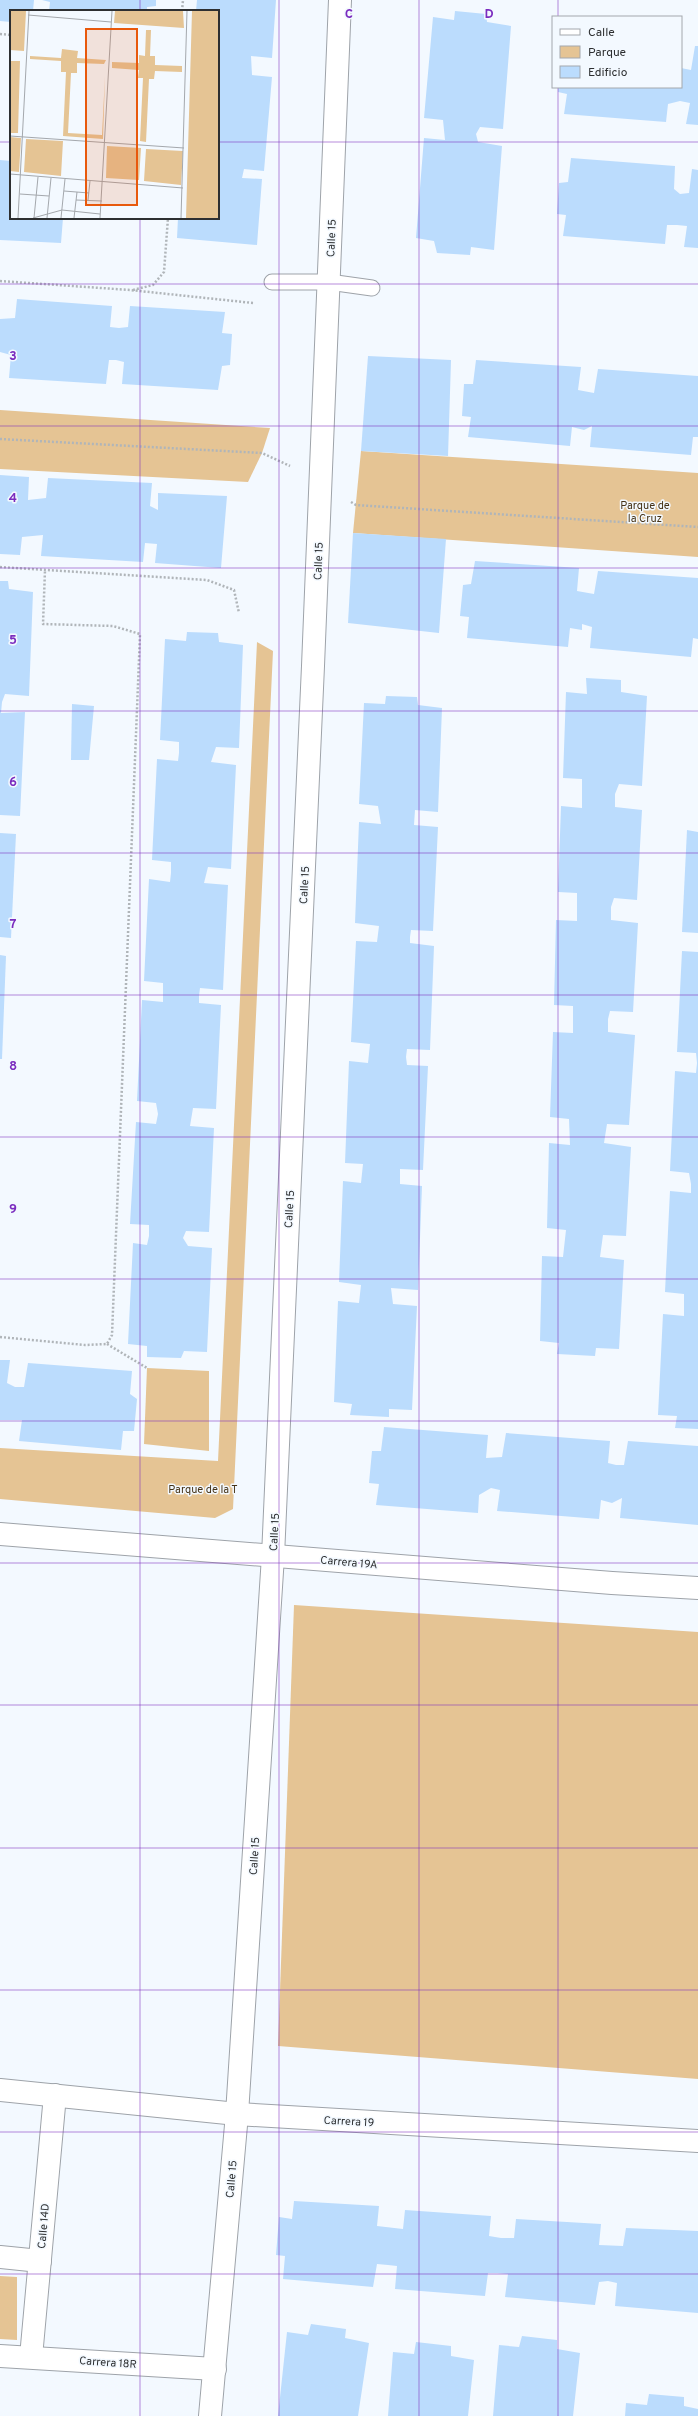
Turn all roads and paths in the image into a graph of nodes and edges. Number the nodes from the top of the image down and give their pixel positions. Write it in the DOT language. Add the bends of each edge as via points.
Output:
graph roads {
  1 [pos="183,0"];
  2 [pos="340,0"];
  3 [pos="182,10"];
  4 [pos="0,34"];
  5 [pos="10,35"];
  6 [pos="168,219"];
  7 [pos="0,281"];
  8 [pos="272,282"];
  9 [pos="329,282"];
  10 [pos="372,288"];
  11 [pos="130,290"];
  12 [pos="0,567"];
  13 [pos="45,570"];
  14 [pos="239,613"];
  15 [pos="0,1337"];
  16 [pos="107,1344"];
  17 [pos="148,1368"];
  18 [pos="0,1534"];
  19 [pos="273,1556"];
  20 [pos="698,1588"];
  21 [pos="0,2090"];
  22 [pos="55,2095"];
  23 [pos="237,2114"];
  24 [pos="698,2141"];
  25 [pos="0,2257"];
  26 [pos="40,2261"];
  27 [pos="0,2356"];
  28 [pos="31,2357"];
  29 [pos="215,2370"];
  30 [pos="210,2416"];
  1 -- 3 [label="path"];
  2 -- 9 [label="street, Calle 15"];
  4 -- 5 [label="path"];
  6 -- 11 [label="path" via="164,272 153,285"];
  7 -- 11 [label="path"];
  8 -- 9 [label="lane"];
  8 -- 11 [label="path" via="255,303"];
  9 -- 10 [label="lane"];
  9 -- 19 [label="street, Calle 15"];
  12 -- 13 [label="path"];
  13 -- 14 [label="path" via="208,580 234,590"];
  13 -- 16 [label="path" via="43,624 113,626 140,634 112,1335"];
  15 -- 16 [label="path" via="85,1345"];
  16 -- 17 [label="path"];
  18 -- 19 [label="street, Carrera 19A"];
  19 -- 20 [label="street, Carrera 19A"];
  19 -- 23 [label="street, Calle 15"];
  21 -- 22 [label="street, Carrera 19"];
  22 -- 23 [label="street, Carrera 19"];
  22 -- 26 [label="street, Calle 14D"];
  23 -- 24 [label="street, Carrera 19"];
  23 -- 29 [label="street, Calle 15"];
  25 -- 26 [label="street"];
  26 -- 28 [label="street, Calle 14D"];
  27 -- 28 [label="street, Carrera 18R"];
  28 -- 29 [label="street, Carrera 18R"];
  29 -- 30 [label="street, Calle 15"];
}
